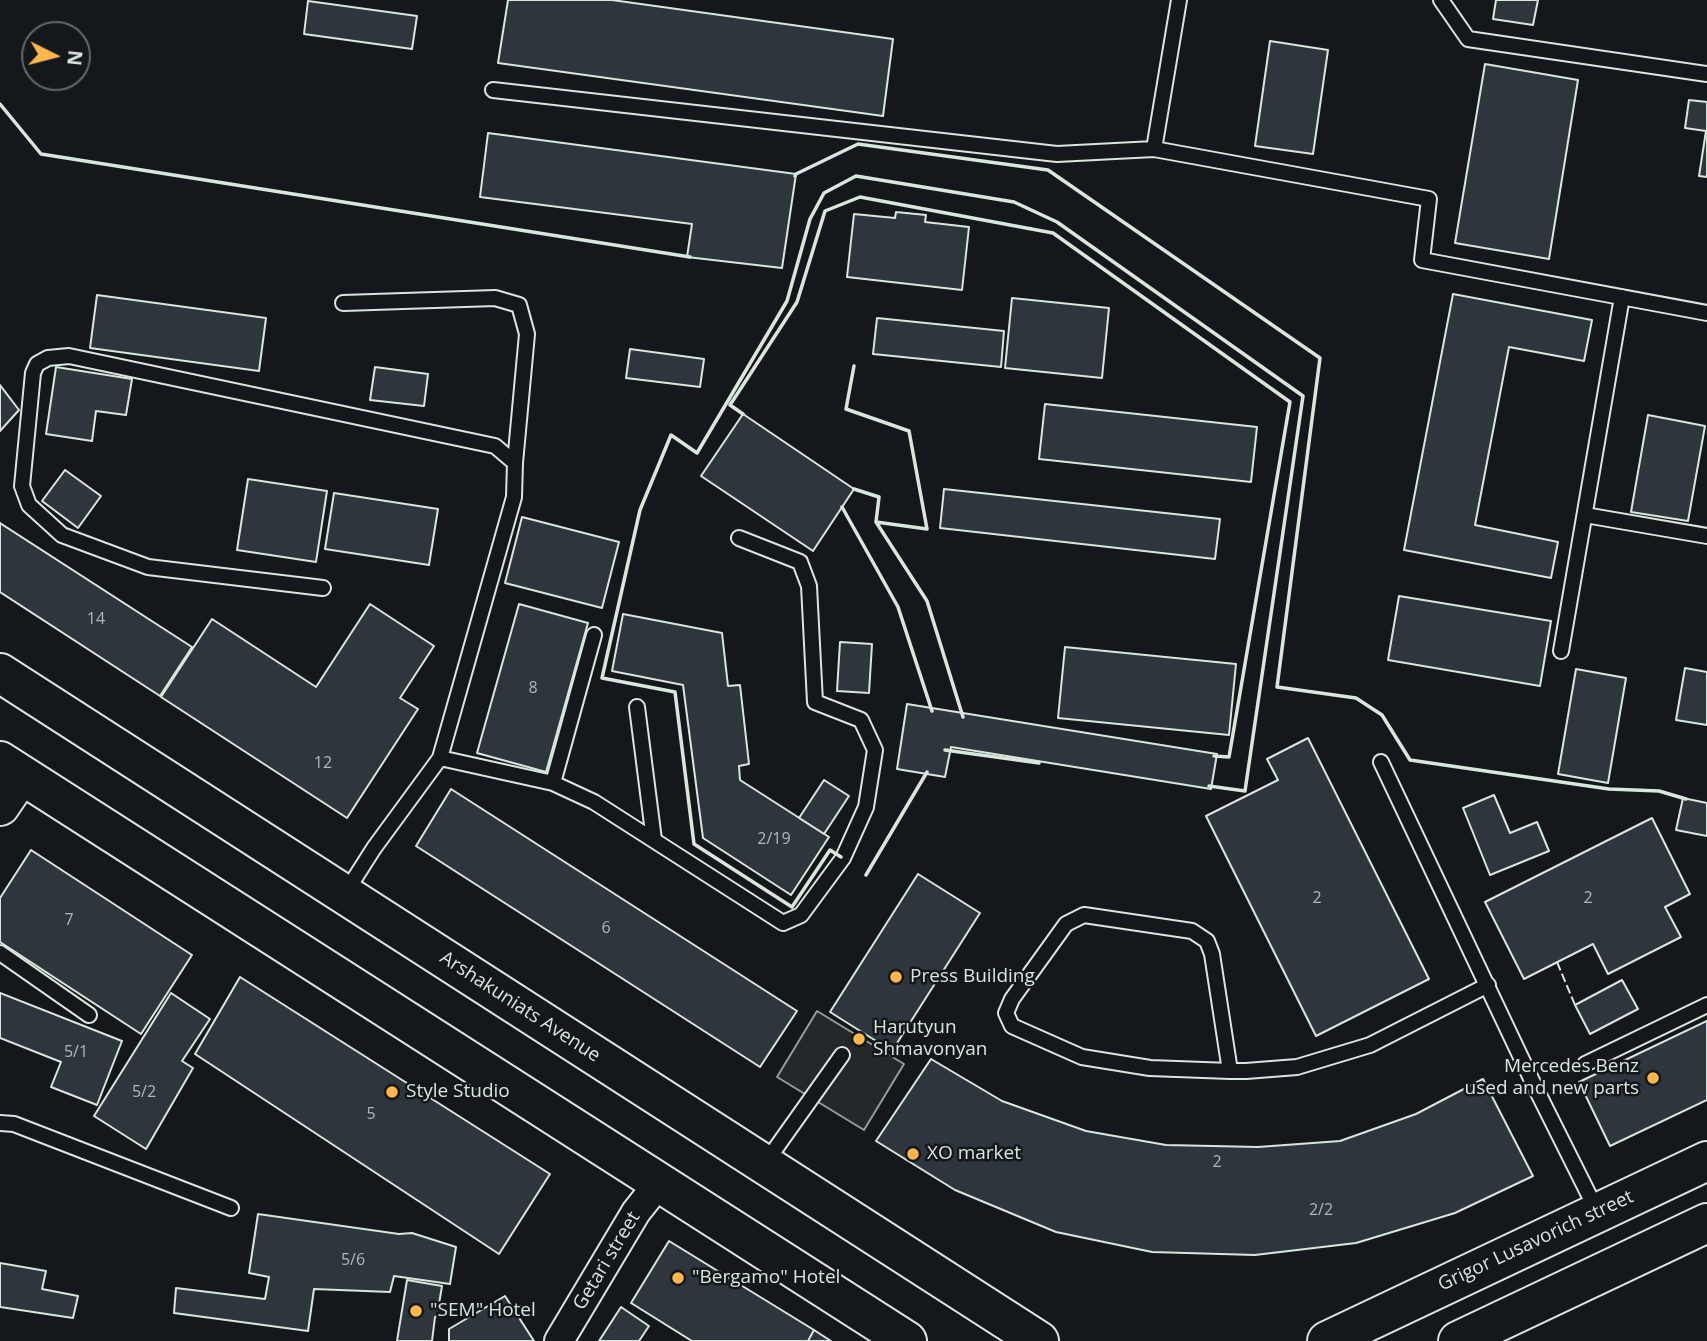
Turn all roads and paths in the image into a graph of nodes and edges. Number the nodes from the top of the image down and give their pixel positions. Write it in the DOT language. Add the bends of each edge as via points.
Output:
graph roads {
  1 [pos="1179,0"];
  2 [pos="1441,0"];
  3 [pos="1707,74"];
  4 [pos="493,90"];
  5 [pos="1154,149"];
  6 [pos="1622,297"];
  7 [pos="343,303"];
  8 [pos="1707,313"];
  9 [pos="515,463"];
  10 [pos="1585,515"];
  11 [pos="1707,536"];
  12 [pos="739,538"];
  13 [pos="323,588"];
  14 [pos="594,635"];
  15 [pos="1562,652"];
  16 [pos="0,673"];
  17 [pos="637,707"];
  18 [pos="440,758"];
  19 [pos="1381,762"];
  20 [pos="10,768"];
  21 [pos="553,783"];
  22 [pos="0,806"];
  23 [pos="653,840"];
  24 [pos="345,894"];
  25 [pos="0,953"];
  26 [pos="1488,985"];
  27 [pos="1707,1005"];
  28 [pos="89,1014"];
  29 [pos="842,1055"];
  30 [pos="1585,1064"];
  31 [pos="1230,1071"];
  32 [pos="0,1122"];
  33 [pos="1707,1161"];
  34 [pos="764,1165"];
  35 [pos="659,1182"];
  36 [pos="231,1208"];
  37 [pos="1598,1213"];
  38 [pos="1707,1223"];
  39 [pos="1360,1333"];
  40 [pos="559,1341"];
  41 [pos="907,1341"];
  42 [pos="1039,1341"];
  43 [pos="1327,1341"];
  44 [pos="1458,1341"];
  1 -- 5 [label="lane"];
  2 -- 3 [label="lane" via="1468,38"];
  4 -- 5 [label="lane" via="1057,154"];
  5 -- 6 [label="lane" via="1429,199 1422,260"];
  6 -- 8 [label="lane"];
  6 -- 10 [label="lane"];
  7 -- 9 [label="lane" via="495,298 519,304 527,334"];
  9 -- 13 [label="lane" via="495,446 69,356 37,364 22,486 29,505 62,535 148,567"];
  9 -- 18 [label="lane" via="514,497"];
  10 -- 11 [label="lane"];
  10 -- 15 [label="lane"];
  12 -- 23 [label="lane" via="800,562 809,586 815,702 861,720 874,750 866,807 829,877 801,915 783,923"];
  14 -- 21 [label="lane"];
  16 -- 24 [label="main road, Arshakuniats Avenue"];
  17 -- 23 [label="lane"];
  18 -- 21 [label="lane"];
  18 -- 24 [label="lane"];
  19 -- 26 [label="lane"];
  20 -- 22 [label="main road"];
  20 -- 35 [label="main road"];
  21 -- 23 [label="lane" via="594,802"];
  24 -- 34 [label="main road, Arshakuniats Avenue"];
  25 -- 28 [label="lane"];
  26 -- 31 [label="lane" via="1370,1045 1297,1067"];
  26 -- 37 [label="lane"];
  27 -- 30 [label="lane"];
  29 -- 34 [label="lane"];
  31 -- 31 [label="lane" via="1150,1068 1082,1057 1012,1026 1006,1013 1066,924 1084,915 1192,931 1207,941 1212,954"];
  32 -- 36 [label="lane"];
  33 -- 37 [label="main road, Grigor Lusavorich street"];
  34 -- 42 [label="main road, Arshakuniats Avenue"];
  35 -- 40 [label="street, Getari street"];
  35 -- 41 [label="main road"];
  37 -- 39 [label="main road, Grigor Lusavorich street" via="1393,1308"];
  38 -- 44 [label="main road"];
  39 -- 43 [label="main road, Grigor Lusavorich street"];
}
